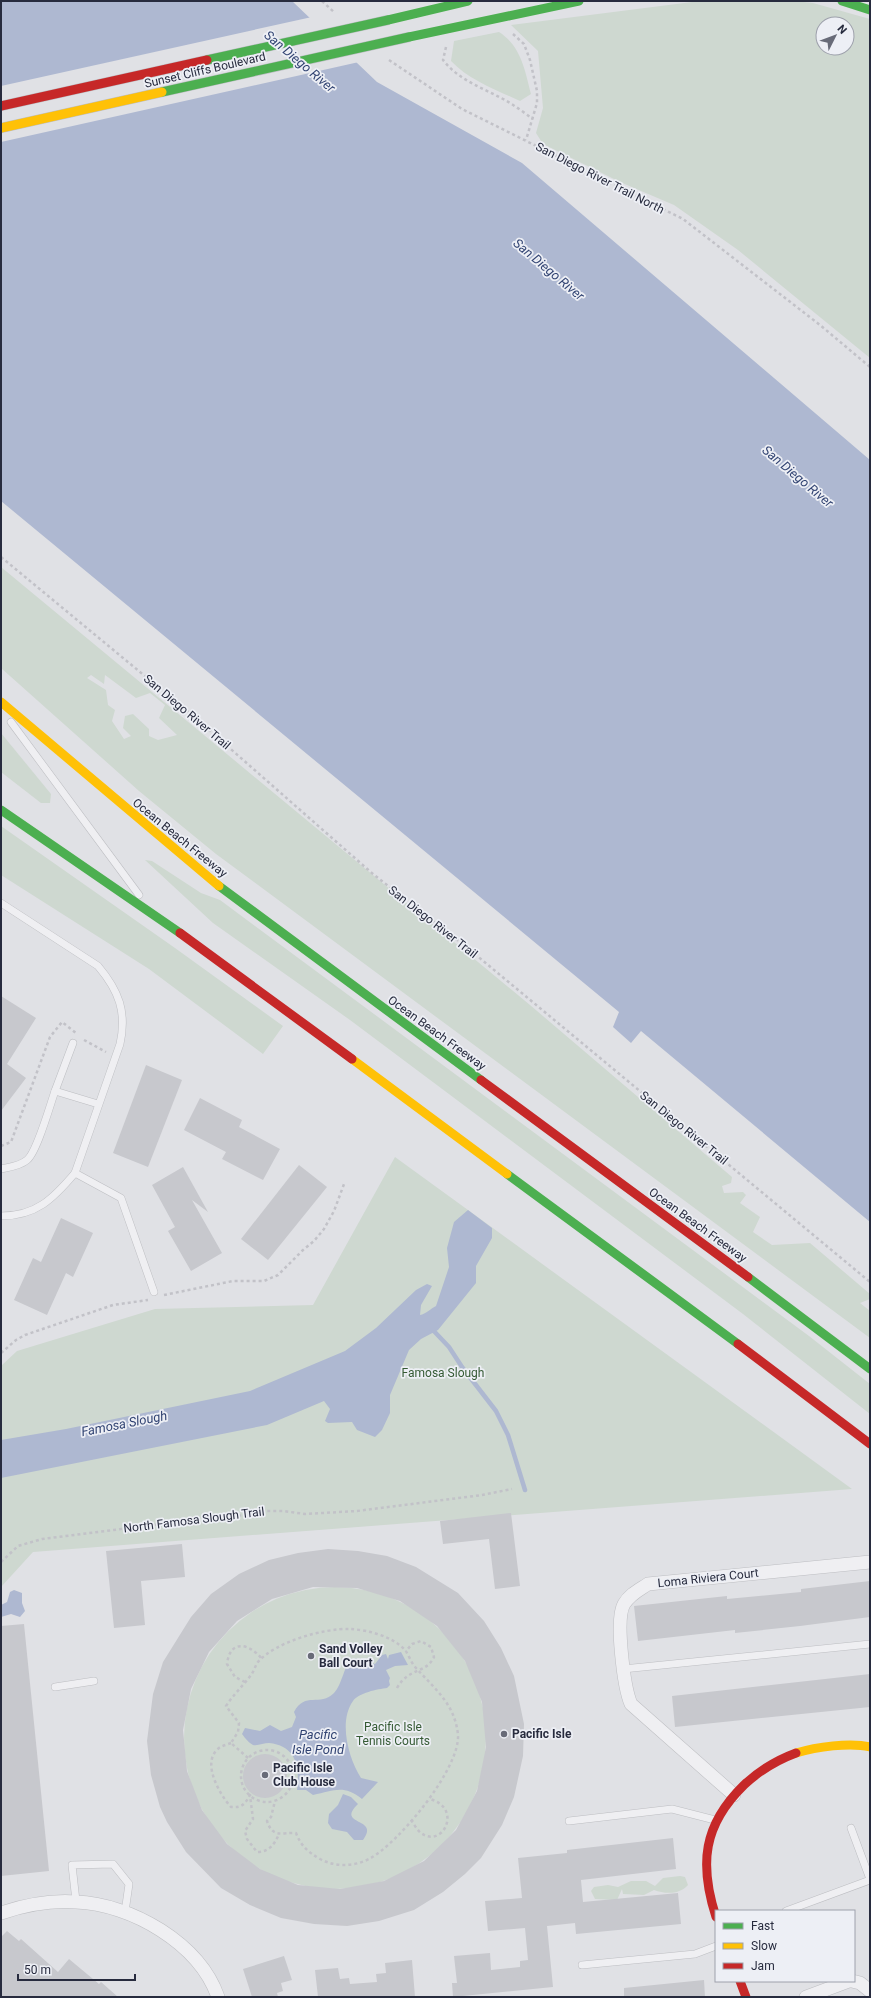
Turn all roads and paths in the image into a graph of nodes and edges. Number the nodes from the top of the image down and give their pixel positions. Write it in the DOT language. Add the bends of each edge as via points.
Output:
graph roads {
  1 [pos="322,1"];
  2 [pos="468,1"];
  3 [pos="579,1"];
  4 [pos="842,1"];
  5 [pos="870,10"];
  6 [pos="339,16"];
  7 [pos="498,17"];
  8 [pos="442,29"];
  9 [pos="386,57"];
  10 [pos="1,106"];
  11 [pos="533,119"];
  12 [pos="1,128"];
  13 [pos="526,140"];
  14 [pos="870,367"];
  15 [pos="1,557"];
  16 [pos="1,702"];
  17 [pos="1,709"];
  18 [pos="1,810"];
  19 [pos="1,903"];
  20 [pos="156,917"];
  21 [pos="73,1042"];
  22 [pos="55,1091"];
  23 [pos="98,1104"];
  24 [pos="1,1169"];
  25 [pos="74,1173"];
  26 [pos="344,1184"];
  27 [pos="1,1216"];
  28 [pos="870,1282"];
  29 [pos="154,1296"];
  30 [pos="1,1353"];
  31 [pos="870,1370"];
  32 [pos="870,1444"];
  33 [pos="512,1488"];
  34 [pos="1,1562"];
  35 [pos="870,1562"];
  36 [pos="870,1644"];
  37 [pos="406,1651"];
  38 [pos="262,1659"];
  39 [pos="623,1669"];
  40 [pos="419,1671"];
  41 [pos="94,1681"];
  42 [pos="245,1682"];
  43 [pos="55,1687"];
  44 [pos="397,1688"];
  45 [pos="231,1743"];
  46 [pos="870,1748"];
  47 [pos="248,1758"];
  48 [pos="734,1795"];
  49 [pos="250,1796"];
  50 [pos="430,1799"];
  51 [pos="275,1801"];
  52 [pos="411,1820"];
  53 [pos="716,1820"];
  54 [pos="568,1821"];
  55 [pos="851,1828"];
  56 [pos="279,1834"];
  57 [pos="870,1879"];
  58 [pos="76,1902"];
  59 [pos="789,1910"];
  60 [pos="125,1912"];
  61 [pos="1,1913"];
  62 [pos="715,1914"];
  63 [pos="715,1946"];
  64 [pos="582,1964"];
  65 [pos="740,1982"];
  66 [pos="846,1982"];
  67 [pos="855,1982"];
  68 [pos="870,1992"];
  69 [pos="218,1997"];
  70 [pos="746,1997"];
  71 [pos="806,1997"];
  1 -- 6 [label="path"];
  2 -- 10 [label="main road, Sunset Cliffs Boulevard, bridge"];
  3 -- 7 [label="main road, Sunset Cliffs Boulevard"];
  4 -- 5 [label="main road"];
  7 -- 8 [label="main road, Sunset Cliffs Boulevard"];
  7 -- 11 [label="path" via="524,44 530,60 538,91"];
  8 -- 11 [label="path" via="446,45 443,60 451,70"];
  8 -- 12 [label="main road, Sunset Cliffs Boulevard, bridge"];
  9 -- 13 [label="path, San Diego River Trail North" via="462,109"];
  11 -- 13 [label="path"];
  13 -- 14 [label="path, San Diego River Trail North" via="683,219"];
  15 -- 28 [label="path, San Diego River Trail" via="192,715 373,874 470,950"];
  16 -- 31 [label="main road, Ocean Beach Freeway" via="229,894"];
  17 -- 20 [label="lane"];
  18 -- 20 [label="main road"];
  19 -- 23 [label="lane" via="98,966 116,992 124,1026"];
  20 -- 32 [label="main road"];
  21 -- 22 [label="lane"];
  22 -- 23 [label="lane"];
  22 -- 24 [label="lane" via="28,1159 20,1165"];
  23 -- 25 [label="lane"];
  25 -- 27 [label="lane" via="44,1204 30,1212"];
  25 -- 29 [label="lane" via="121,1198"];
  26 -- 29 [label="path" via="334,1212 324,1229 278,1275 264,1281 233,1281"];
  29 -- 30 [label="path" via="113,1306 25,1335"];
  33 -- 34 [label="path, North Famosa Slough Trail" via="482,1495 357,1511 305,1514 255,1511 247,1515 42,1539 18,1546"];
  35 -- 39 [label="street, Loma Riviera Court" via="648,1584 632,1594 623,1605 620,1618"];
  36 -- 39 [label="lane"];
  37 -- 38 [label="path" via="395,1641 384,1637 353,1629 340,1629 324,1631 288,1643"];
  37 -- 40 [label="path"];
  37 -- 40 [label="path" via="416,1641 431,1647 434,1652 431,1662"];
  38 -- 42 [label="path"];
  38 -- 42 [label="path" via="250,1647 243,1645 231,1652 227,1664 235,1677"];
  39 -- 48 [label="street, Loma Riviera Court" via="627,1696 634,1707"];
  40 -- 44 [label="path" via="407,1675"];
  40 -- 50 [label="path" via="448,1703 458,1736 455,1754 442,1782"];
  41 -- 43 [label="lane"];
  42 -- 45 [label="path" via="226,1706 239,1723 238,1732"];
  45 -- 47 [label="path"];
  45 -- 49 [label="path" via="217,1749 212,1759 210,1766 216,1784 231,1807 244,1805"];
  46 -- 48 [label="main road" via="862,1745 796,1753 764,1768"];
  47 -- 49 [label="path" via="241,1776"];
  47 -- 51 [label="path" via="262,1750 271,1750 280,1752 291,1765 293,1774 289,1790"];
  48 -- 53 [label="main road"];
  49 -- 51 [label="path" via="262,1801"];
  49 -- 56 [label="path" via="253,1819 245,1831 246,1840 256,1852 265,1852"];
  50 -- 52 [label="path"];
  50 -- 52 [label="path" via="443,1805 448,1819 444,1830 430,1836 422,1833"];
  51 -- 56 [label="path" via="271,1817 267,1821 272,1831"];
  52 -- 56 [label="path" via="398,1837 378,1853 351,1865 333,1864 315,1856 305,1850 296,1833"];
  53 -- 54 [label="lane" via="672,1809"];
  53 -- 62 [label="main road" via="709,1843 707,1870 709,1898"];
  55 -- 57 [label="lane"];
  57 -- 59 [label="lane"];
  58 -- 60 [label="street" via="102,1905"];
  58 -- 60 [label="lane" via="72,1865 113,1864 129,1884"];
  58 -- 61 [label="street" via="45,1903"];
  60 -- 69 [label="street" via="157,1928 178,1944 203,1970"];
  63 -- 64 [label="lane" via="695,1954"];
  65 -- 70 [label="main road"];
  66 -- 71 [label="street"];
  67 -- 68 [label="street"];
}
